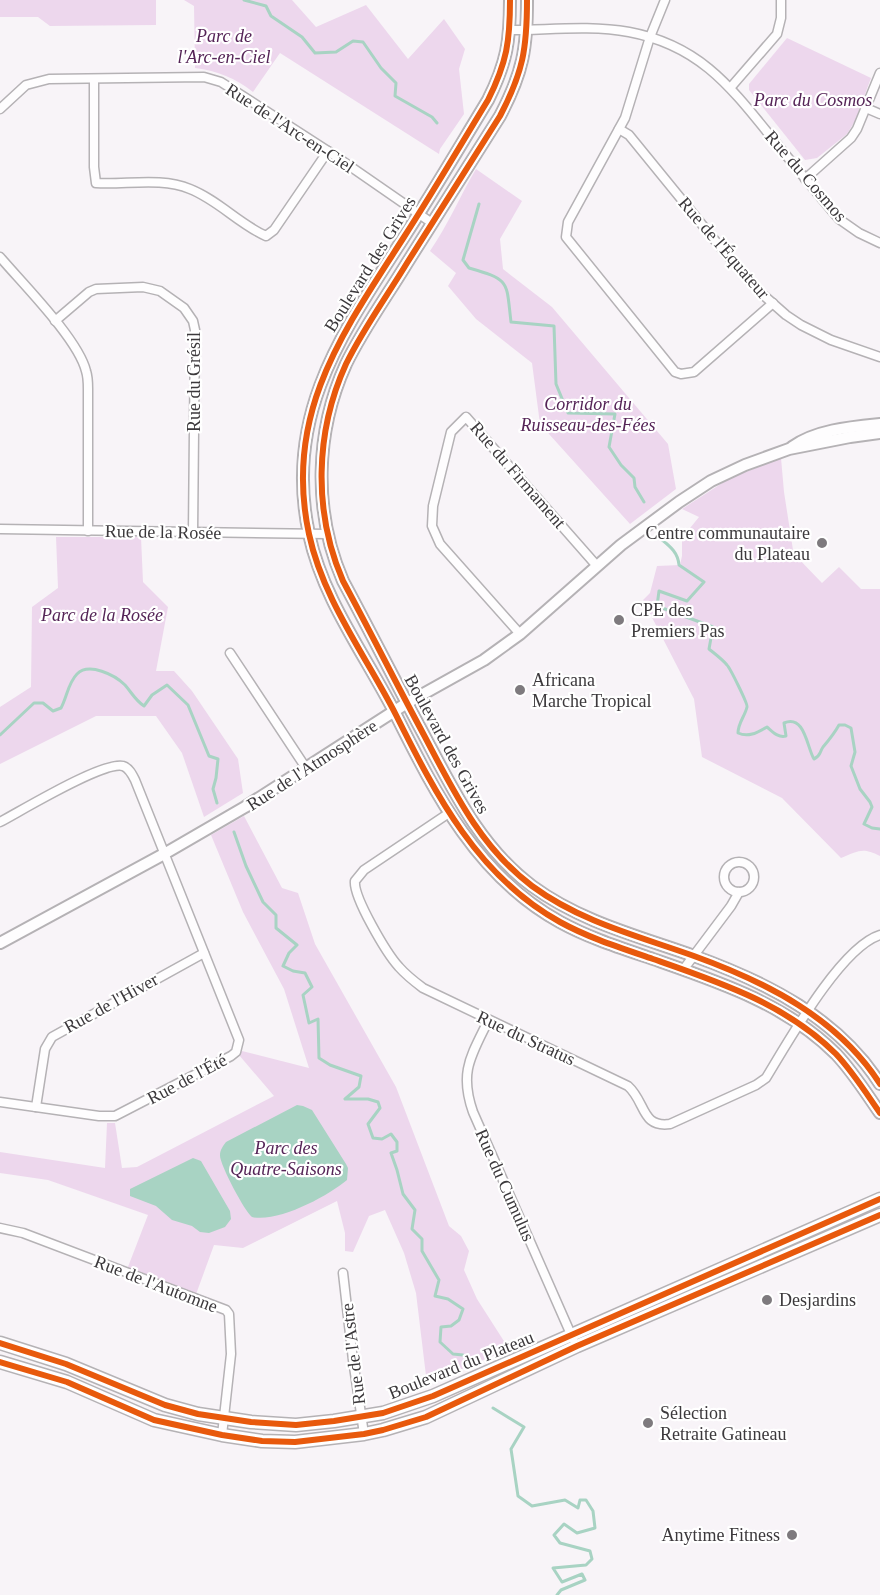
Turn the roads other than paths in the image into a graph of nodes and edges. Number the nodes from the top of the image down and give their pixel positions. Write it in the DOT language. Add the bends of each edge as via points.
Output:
graph roads {
  1 [pos="510,0"];
  2 [pos="527,0"];
  3 [pos="665,0"];
  4 [pos="781,0"];
  5 [pos="510,30"];
  6 [pos="527,30"];
  7 [pos="650,37"];
  8 [pos="880,73"];
  9 [pos="94,79"];
  10 [pos="731,87"];
  11 [pos="1,106"];
  12 [pos="866,108"];
  13 [pos="880,114"];
  14 [pos="619,129"];
  15 [pos="328,152"];
  16 [pos="805,178"];
  17 [pos="418,214"];
  18 [pos="432,223"];
  19 [pos="880,243"];
  20 [pos="0,257"];
  21 [pos="773,303"];
  22 [pos="55,321"];
  23 [pos="880,357"];
  24 [pos="880,424"];
  25 [pos="880,434"];
  26 [pos="789,449"];
  27 [pos="0,530"];
  28 [pos="88,531"];
  29 [pos="193,533"];
  30 [pos="309,534"];
  31 [pos="327,534"];
  32 [pos="597,566"];
  33 [pos="520,634"];
  34 [pos="230,652"];
  35 [pos="407,703"];
  36 [pos="394,712"];
  37 [pos="306,768"];
  38 [pos="461,805"];
  39 [pos="449,813"];
  40 [pos="0,822"];
  41 [pos="164,854"];
  42 [pos="740,892"];
  43 [pos="544,895"];
  44 [pos="537,908"];
  45 [pos="880,934"];
  46 [pos="0,943"];
  47 [pos="204,953"];
  48 [pos="694,956"];
  49 [pos="683,970"];
  50 [pos="808,1010"];
  51 [pos="488,1021"];
  52 [pos="799,1023"];
  53 [pos="878,1077"];
  54 [pos="860,1084"];
  55 [pos="0,1102"];
  56 [pos="36,1107"];
  57 [pos="880,1113"];
  58 [pos="880,1199"];
  59 [pos="880,1215"];
  60 [pos="0,1228"];
  61 [pos="343,1273"];
  62 [pos="574,1341"];
  63 [pos="0,1343"];
  64 [pos="41,1356"];
  65 [pos="0,1362"];
  66 [pos="36,1372"];
  67 [pos="360,1417"];
  68 [pos="224,1419"];
  69 [pos="364,1434"];
  70 [pos="222,1436"];
  1 -- 5 [label="street, Boulevard des Grives"];
  2 -- 6 [label="street, Boulevard des Grives"];
  3 -- 7 [label="street"];
  4 -- 10 [label="street" via="777,34"];
  5 -- 6 [label="street, Rue du Cosmos"];
  5 -- 17 [label="street, Boulevard des Grives" via="501,74"];
  6 -- 7 [label="street, Rue du Cosmos" via="602,29"];
  6 -- 18 [label="street, Boulevard des Grives" via="526,49 513,90"];
  7 -- 10 [label="street, Rue du Cosmos" via="693,57"];
  7 -- 14 [label="street"];
  8 -- 12 [label="street"];
  9 -- 11 [label="street, Rue de l'Arc-en-Ciel" via="37,81"];
  9 -- 15 [label="street, Rue de l'Arc-en-Ciel" via="204,77 221,82"];
  9 -- 15 [label="street" via="96,183 165,183 188,188 266,236 274,231"];
  10 -- 16 [label="street, Rue du Cosmos"];
  12 -- 13 [label="street"];
  12 -- 16 [label="street" via="851,138"];
  14 -- 21 [label="street, Rue de l'Équateur" via="629,135 726,254"];
  14 -- 21 [label="street" via="568,222 566,237 675,372 694,372"];
  15 -- 17 [label="street, Rue de l'Arc-en-Ciel"];
  16 -- 19 [label="street, Rue du Cosmos" via="839,219"];
  17 -- 18 [label="street, Rue de l'Arc-en-Ciel"];
  17 -- 30 [label="street, Boulevard des Grives" via="352,319 321,378 310,415 303,475"];
  18 -- 31 [label="street, Boulevard des Grives" via="353,351 339,384 322,459"];
  20 -- 22 [label="street"];
  21 -- 23 [label="street, Rue de l'Équateur" via="817,333"];
  22 -- 28 [label="street" via="82,360 88,378"];
  22 -- 29 [label="street, Rue du Grésil" via="89,292 105,288 152,288 189,314 195,330"];
  24 -- 26 [label="street, Rue de l'Atmosphère" via="806,437"];
  25 -- 26 [label="street, Rue de l'Atmosphère"];
  26 -- 32 [label="street, Rue de l'Atmosphère" via="695,490"];
  27 -- 28 [label="street, Rue de la Rosée"];
  28 -- 29 [label="street, Rue de la Rosée"];
  29 -- 30 [label="street, Rue de la Rosée"];
  30 -- 31 [label="street, Rue de la Rosée"];
  30 -- 36 [label="street, Boulevard des Grives" via="342,620"];
  31 -- 35 [label="street, Boulevard des Grives" via="343,581"];
  32 -- 33 [label="street, Rue de l'Atmosphère"];
  32 -- 33 [label="street, Rue du Firmament" via="466,417 451,432 447,444 432,526 440,544"];
  33 -- 35 [label="street, Rue de l'Atmosphère" via="484,660"];
  34 -- 37 [label="street"];
  35 -- 36 [label="street, Rue de l'Atmosphère"];
  35 -- 38 [label="street, Boulevard des Grives"];
  36 -- 37 [label="street, Rue de l'Atmosphère"];
  36 -- 39 [label="street, Boulevard des Grives"];
  37 -- 41 [label="street, Rue de l'Atmosphère"];
  38 -- 39 [label="street"];
  38 -- 43 [label="street, Boulevard des Grives" via="489,846"];
  39 -- 44 [label="street, Boulevard des Grives" via="481,858"];
  39 -- 51 [label="street, Rue du Stratus" via="364,870 354,887 391,957 405,973 423,988"];
  40 -- 41 [label="street, Rue de l'Été" via="88,776 108,767 124,766 135,780"];
  41 -- 46 [label="street, Rue de l'Atmosphère"];
  41 -- 47 [label="street, Rue de l'Été"];
  42 -- 48 [label="street"];
  43 -- 44 [label="street"];
  43 -- 48 [label="street, Boulevard des Grives" via="605,926"];
  44 -- 49 [label="street, Boulevard des Grives" via="587,936"];
  45 -- 50 [label="street, Rue du Stratus" via="862,944"];
  47 -- 56 [label="street, Rue de l'Hiver" via="52,1037 45,1049"];
  47 -- 56 [label="street, Rue de l'Été" via="238,1034 236,1052 115,1116"];
  48 -- 49 [label="street"];
  48 -- 50 [label="street, Boulevard des Grives" via="765,986"];
  49 -- 52 [label="street, Boulevard des Grives" via="769,1004"];
  50 -- 52 [label="street, Rue du Stratus"];
  50 -- 53 [label="street, Boulevard des Grives"];
  51 -- 52 [label="street, Rue du Stratus" via="628,1086 651,1121 659,1126 766,1078"];
  51 -- 62 [label="street, Rue du Cumulus" via="467,1068 467,1093"];
  52 -- 54 [label="street, Boulevard des Grives" via="837,1056"];
  53 -- 54 [label="street"];
  54 -- 57 [label="street, Boulevard des Grives"];
  55 -- 56 [label="street, Rue de l'Été"];
  58 -- 62 [label="main road, Boulevard du Plateau"];
  59 -- 62 [label="main road, Boulevard du Plateau"];
  60 -- 68 [label="street, Rue de l'Automne" via="23,1233 226,1310 231,1354"];
  61 -- 67 [label="street, Rue de l'Astre"];
  62 -- 67 [label="main road, Boulevard du Plateau" via="515,1359 433,1396"];
  62 -- 69 [label="main road, Boulevard du Plateau" via="426,1417"];
  63 -- 64 [label="main road, Boulevard du Plateau"];
  64 -- 66 [label="main road"];
  64 -- 68 [label="main road, Boulevard du Plateau" via="165,1405"];
  65 -- 66 [label="main road, Boulevard du Plateau"];
  66 -- 70 [label="main road, Boulevard du Plateau" via="154,1420"];
  67 -- 68 [label="main road, Boulevard du Plateau" via="297,1425"];
  67 -- 69 [label="street, Rue de l'Astre"];
  68 -- 70 [label="street, Rue de l'Automne"];
  69 -- 70 [label="main road, Boulevard du Plateau" via="295,1442"];
}
